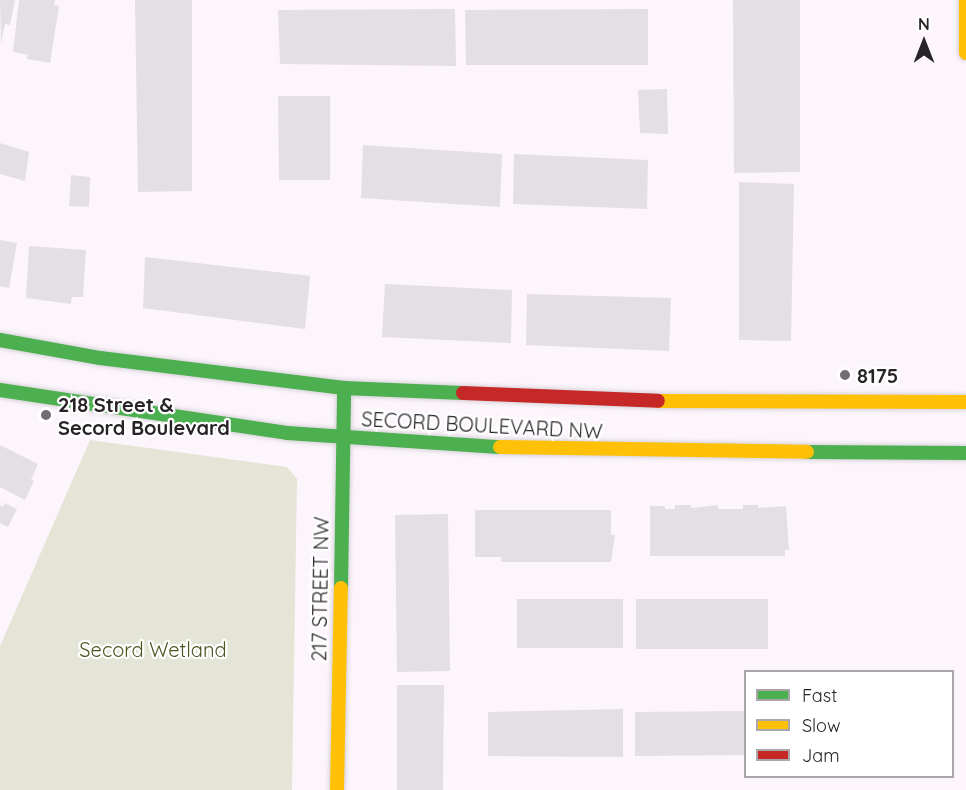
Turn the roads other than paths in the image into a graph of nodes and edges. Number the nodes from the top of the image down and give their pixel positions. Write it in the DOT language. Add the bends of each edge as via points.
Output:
graph roads {
  1 [pos="966,0"];
  2 [pos="966,53"];
  3 [pos="0,340"];
  4 [pos="344,388"];
  5 [pos="0,390"];
  6 [pos="966,402"];
  7 [pos="342,438"];
  8 [pos="966,453"];
  9 [pos="337,790"];
  1 -- 2 [label="street"];
  3 -- 4 [label="street, SECORD BOULEVARD NW" via="100,358"];
  4 -- 6 [label="street, SECORD BOULEVARD NW" via="649,401"];
  4 -- 7 [label="street, 217 STREET NW"];
  5 -- 7 [label="street, SECORD BOULEVARD NW"];
  7 -- 8 [label="street, SECORD BOULEVARD NW" via="543,450"];
  7 -- 9 [label="street, 217 STREET NW"];
}
